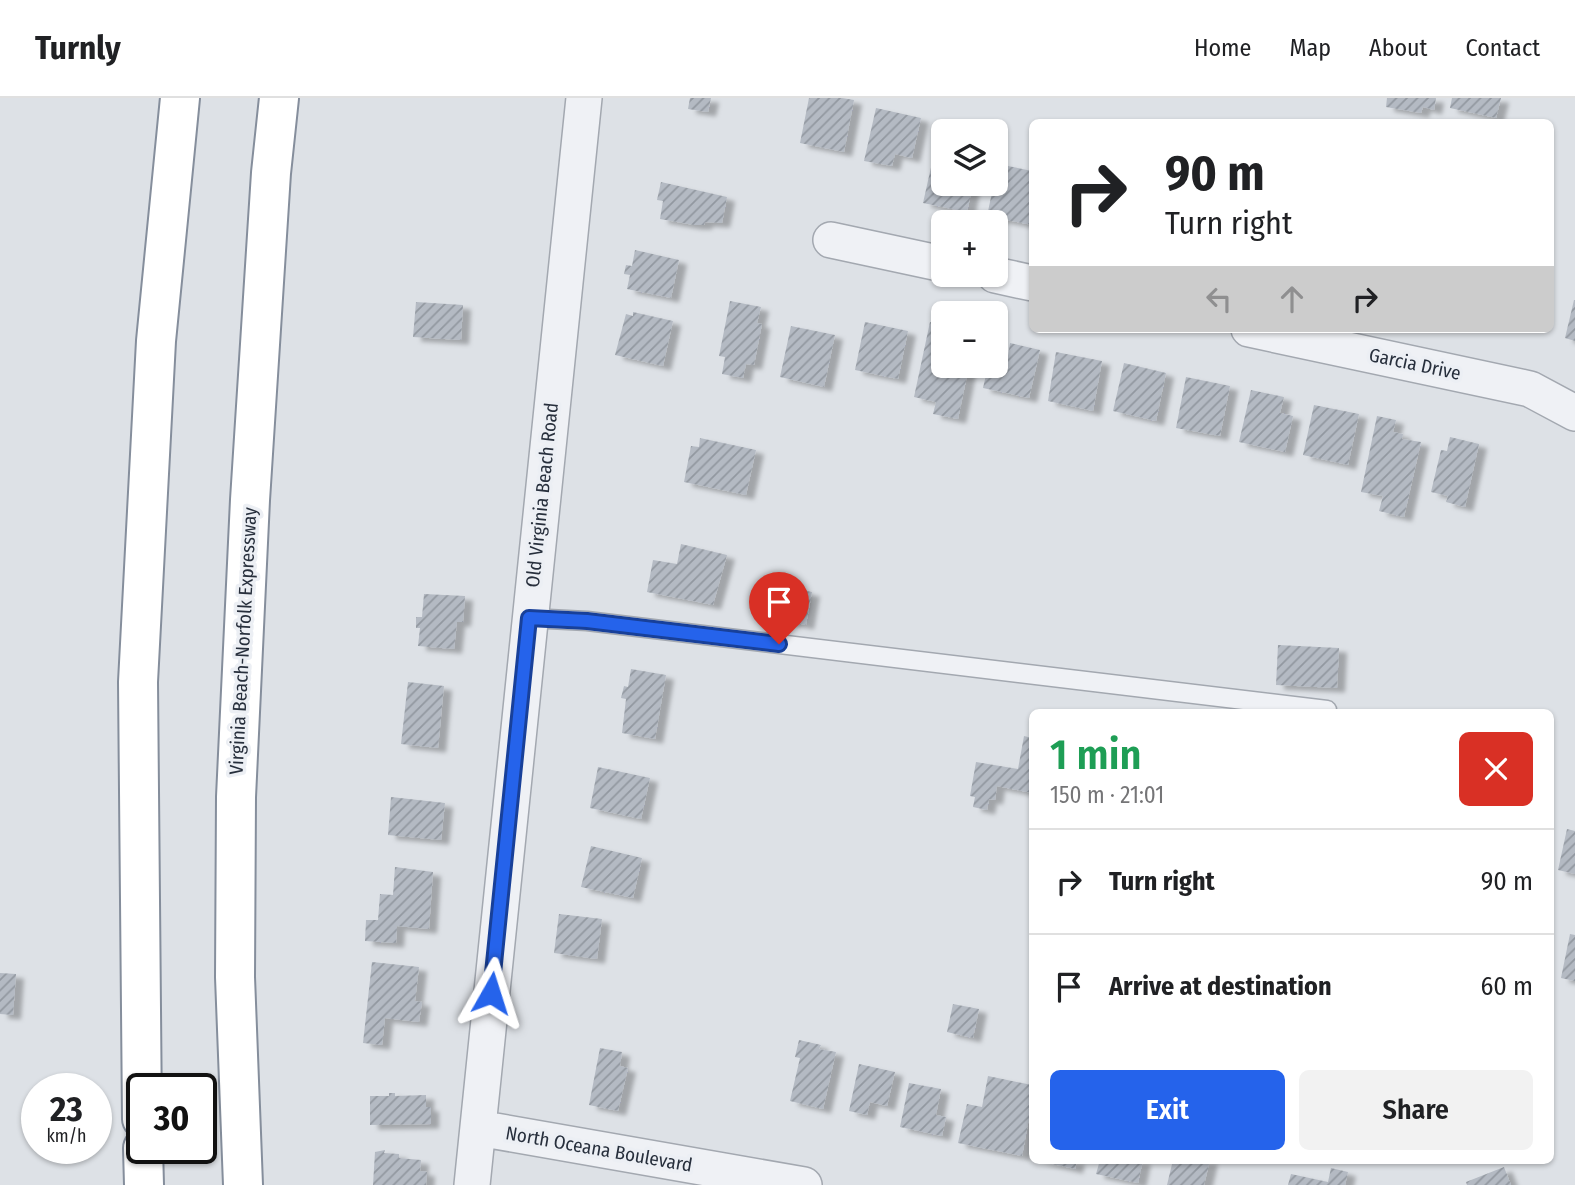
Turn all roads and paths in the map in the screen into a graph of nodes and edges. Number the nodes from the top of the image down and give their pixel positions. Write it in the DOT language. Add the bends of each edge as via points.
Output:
graph roads {
  1 [pos="180,98"];
  2 [pos="279,98"];
  3 [pos="584,98"];
  4 [pos="831,240"];
  5 [pos="931,261"];
  6 [pos="1008,278"];
  7 [pos="1029,282"];
  8 [pos="1268,333"];
  9 [pos="1575,414"];
  10 [pos="529,618"];
  11 [pos="1327,709"];
  12 [pos="142,1073"];
  13 [pos="478,1128"];
  14 [pos="143,1164"];
  15 [pos="144,1185"];
  16 [pos="243,1185"];
  17 [pos="472,1185"];
  18 [pos="804,1185"];
  1 -- 12 [label="highway" via="156,341 138,682"];
  2 -- 16 [label="highway, Virginia Beach-Norfolk Expressway" via="250,500 236,797 235,977"];
  3 -- 10 [label="street, Old Virginia Beach Road"];
  4 -- 5 [label="street"];
  6 -- 7 [label="street"];
  8 -- 9 [label="street, Garcia Drive" via="1530,389"];
  10 -- 11 [label="lane"];
  10 -- 13 [label="street, Old Virginia Beach Road"];
  13 -- 17 [label="street, Old Virginia Beach Road"];
  13 -- 18 [label="street, North Oceana Boulevard"];
  14 -- 15 [label="highway"];
}
